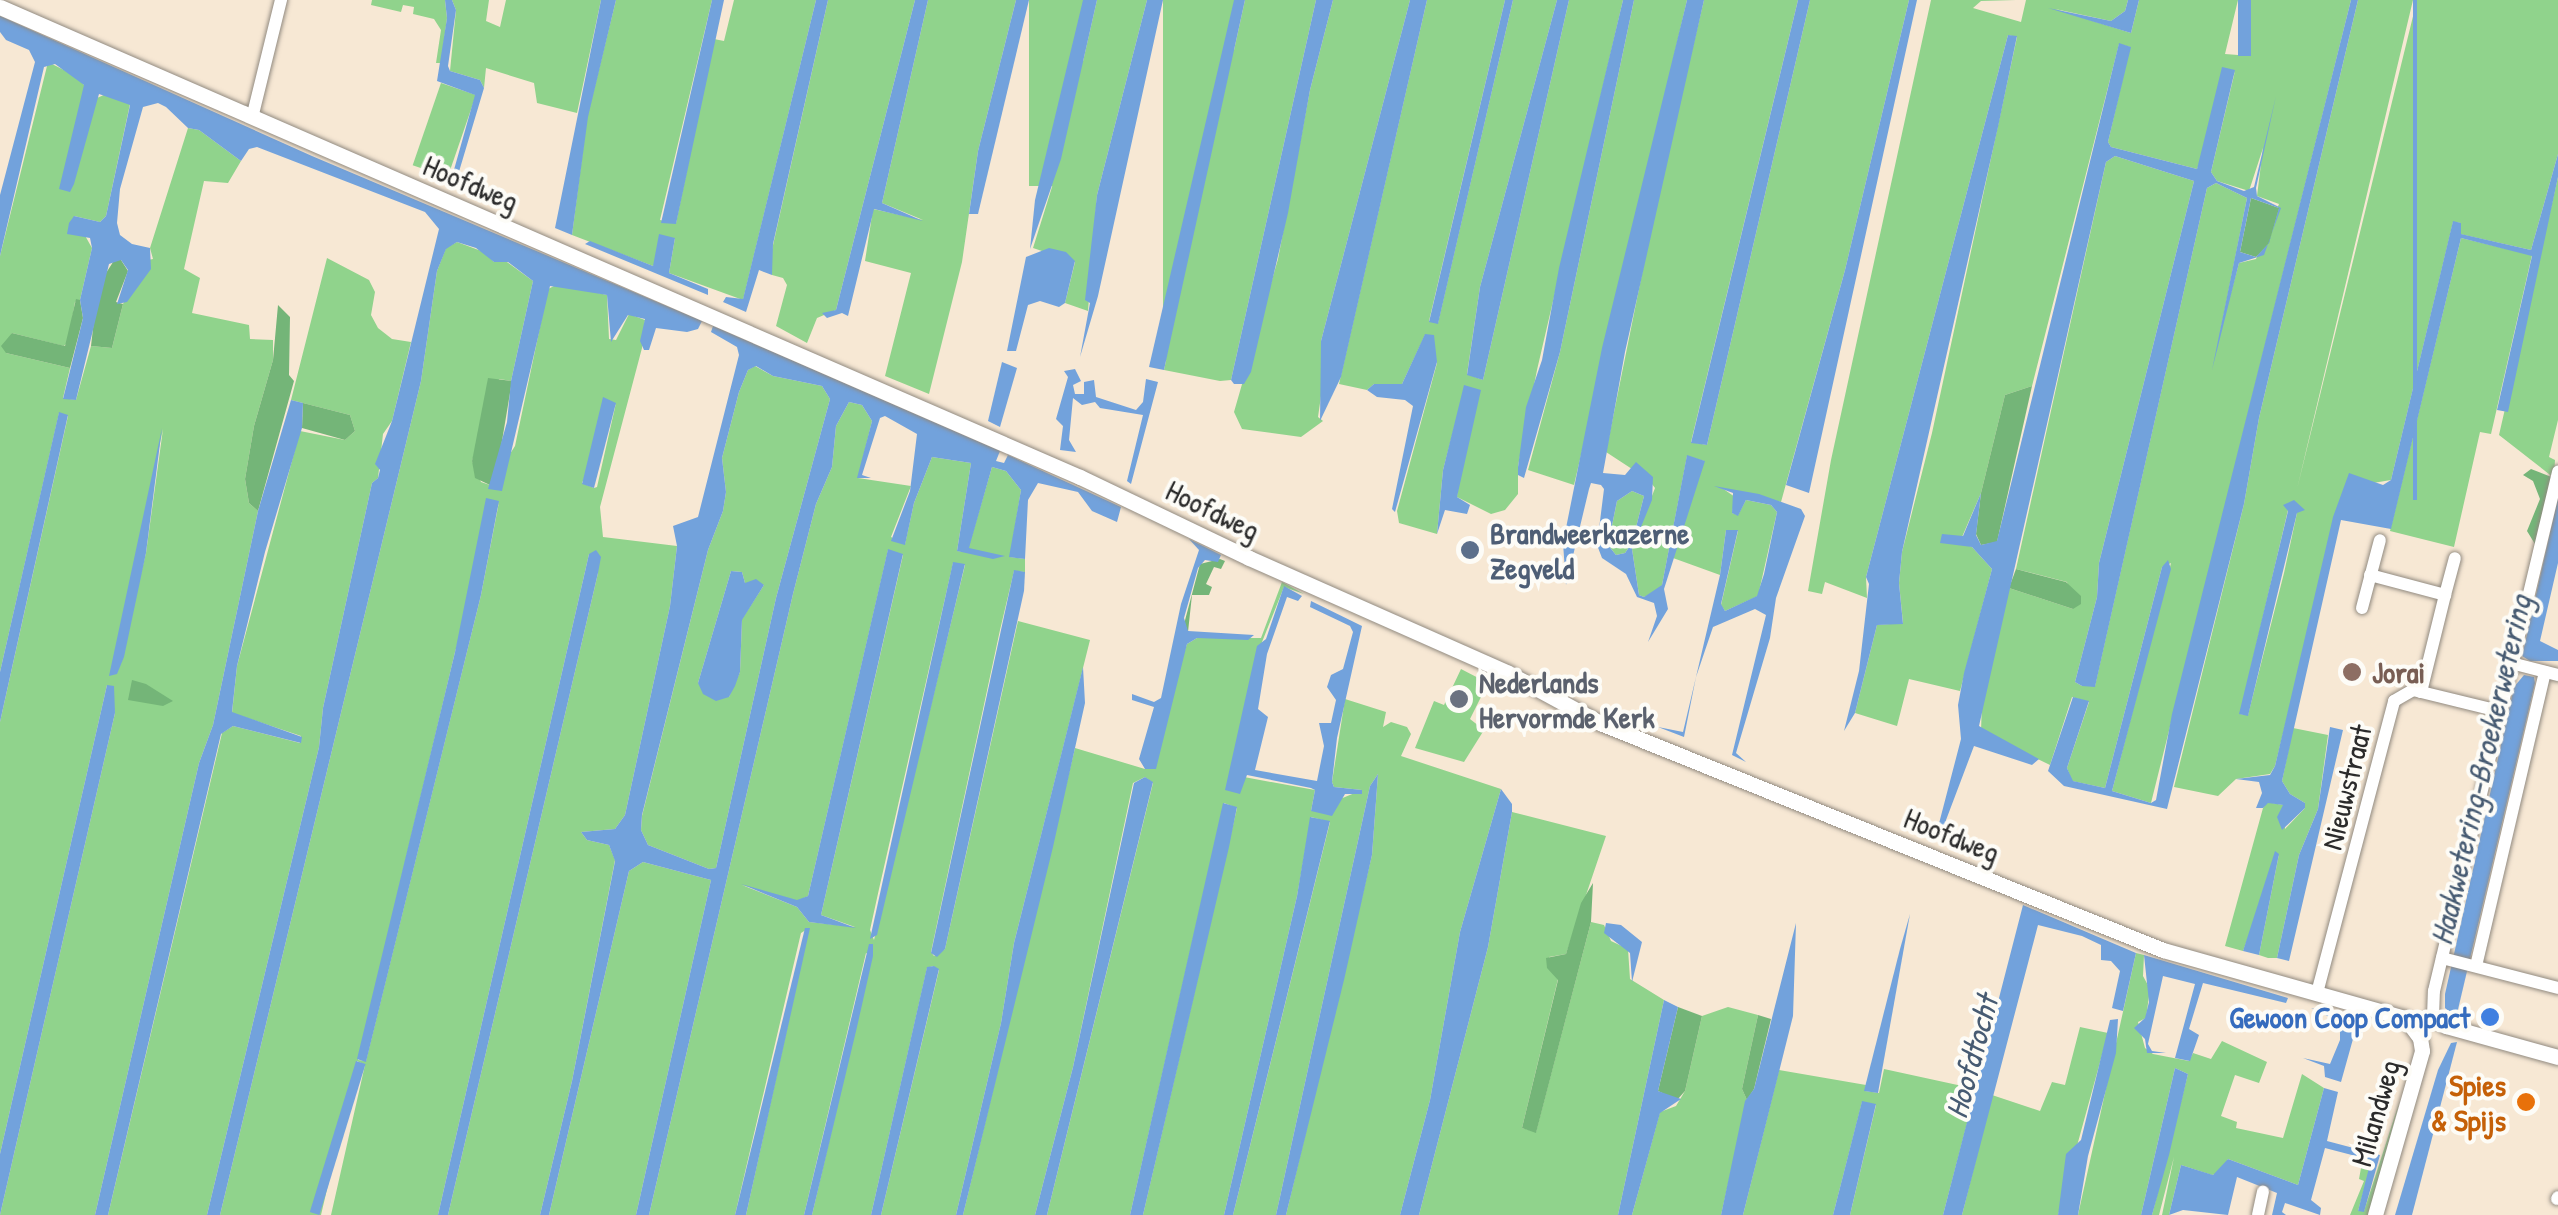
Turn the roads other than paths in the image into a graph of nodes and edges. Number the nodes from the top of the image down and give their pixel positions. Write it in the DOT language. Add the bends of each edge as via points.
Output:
graph roads {
  1 [pos="280,0"];
  2 [pos="0,7"];
  3 [pos="252,118"];
  4 [pos="2558,472"];
  5 [pos="2380,540"];
  6 [pos="2455,558"];
  7 [pos="2370,576"];
  8 [pos="2446,595"];
  9 [pos="2362,608"];
  10 [pos="2515,664"];
  11 [pos="2546,672"];
  12 [pos="2421,692"];
  13 [pos="2499,711"];
  14 [pos="2444,959"];
  15 [pos="2474,966"];
  16 [pos="2558,988"];
  17 [pos="2317,993"];
  18 [pos="2433,1017"];
  19 [pos="2414,1027"];
  20 [pos="2558,1057"];
  21 [pos="2264,1192"];
  22 [pos="2258,1215"];
  23 [pos="2375,1215"];
  1 -- 3 [label="street"];
  2 -- 3 [label="street, Hoofdweg"];
  3 -- 17 [label="street, Hoofdweg" via="1080,477 1508,673 1600,722 2163,950"];
  4 -- 10 [label="street"];
  5 -- 7 [label="street"];
  6 -- 8 [label="street"];
  7 -- 8 [label="street"];
  7 -- 9 [label="street"];
  8 -- 12 [label="street"];
  10 -- 11 [label="street"];
  10 -- 13 [label="street"];
  11 -- 15 [label="street"];
  12 -- 13 [label="street"];
  12 -- 17 [label="street, Nieuwstraat" via="2397,696"];
  13 -- 14 [label="street"];
  14 -- 15 [label="street"];
  14 -- 18 [label="street"];
  15 -- 16 [label="street"];
  17 -- 19 [label="street, Hoofdweg" via="2405,1018"];
  18 -- 19 [label="street"];
  18 -- 20 [label="street"];
  19 -- 23 [label="street, Milandweg" via="2422,1051"];
  21 -- 22 [label="street"];
}
